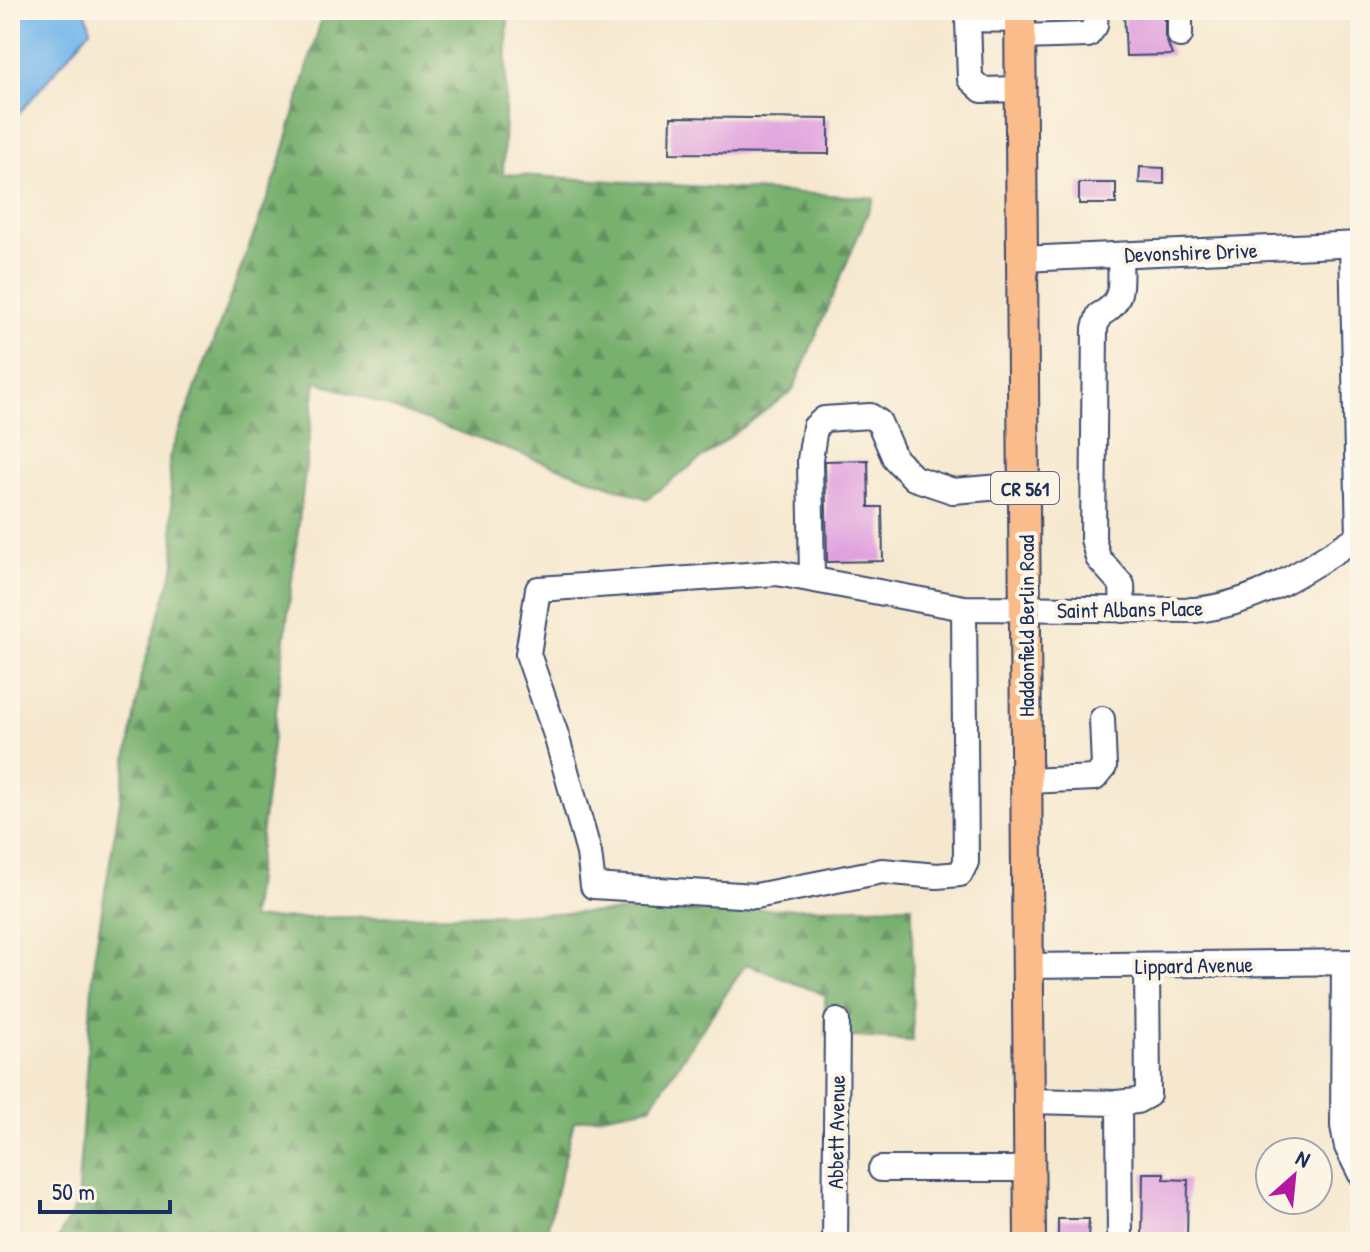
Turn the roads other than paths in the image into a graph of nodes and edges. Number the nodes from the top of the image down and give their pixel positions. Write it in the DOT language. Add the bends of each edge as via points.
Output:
graph roads {
  1 [pos="1096,10"];
  2 [pos="1180,10"];
  3 [pos="1020,22"];
  4 [pos="1180,35"];
  5 [pos="1020,89"];
  6 [pos="1356,245"];
  7 [pos="1120,255"];
  8 [pos="1022,259"];
  9 [pos="1025,485"];
  10 [pos="1360,536"];
  11 [pos="812,578"];
  12 [pos="964,608"];
  13 [pos="1026,610"];
  14 [pos="1123,610"];
  15 [pos="1102,719"];
  16 [pos="1027,781"];
  17 [pos="1352,962"];
  18 [pos="1028,966"];
  19 [pos="1147,966"];
  20 [pos="837,1021"];
  21 [pos="1029,1101"];
  22 [pos="1116,1103"];
  23 [pos="881,1169"];
  24 [pos="1029,1169"];
  25 [pos="1360,1173"];
  26 [pos="835,1242"];
  27 [pos="1030,1242"];
  28 [pos="1120,1242"];
  1 -- 3 [label="street" via="1088,35"];
  2 -- 4 [label="street"];
  3 -- 5 [label="main road, Haddonfield Berlin Road / CR 561"];
  3 -- 5 [label="street" via="968,19 970,79 982,90"];
  5 -- 8 [label="main road, Haddonfield Berlin Road / CR 561"];
  6 -- 7 [label="street, Devonshire Drive"];
  6 -- 10 [label="street"];
  7 -- 8 [label="street, Devonshire Drive"];
  7 -- 14 [label="street" via="1121,297 1114,308 1099,315 1095,328 1093,539 1098,558 1122,585"];
  8 -- 9 [label="main road, Haddonfield Berlin Road / CR 561"];
  9 -- 11 [label="street" via="953,491 914,478 895,459 879,422 870,416 824,419 815,427 810,460"];
  9 -- 13 [label="main road, Haddonfield Berlin Road / CR 561"];
  10 -- 14 [label="street, Saint Albans Place" via="1259,596 1230,607"];
  11 -- 12 [label="street, Saint Albans Place"];
  11 -- 12 [label="street, Saint Albans Place" via="777,573 538,589 528,654 556,735 593,886 756,896 882,871 960,874 966,862"];
  12 -- 13 [label="street, Saint Albans Place"];
  13 -- 14 [label="street, Saint Albans Place"];
  13 -- 16 [label="main road, Haddonfield Berlin Road / CR 561"];
  15 -- 16 [label="street" via="1104,767 1095,778"];
  16 -- 18 [label="main road, Haddonfield Berlin Road / CR 561"];
  17 -- 19 [label="street, Lippard Avenue"];
  17 -- 25 [label="street" via="1343,1126"];
  18 -- 19 [label="street, Lippard Avenue"];
  18 -- 21 [label="main road, Haddonfield Berlin Road / CR 561"];
  19 -- 22 [label="street" via="1148,1095"];
  20 -- 26 [label="street, Abbett Avenue"];
  21 -- 22 [label="street"];
  21 -- 24 [label="main road, Haddonfield Berlin Road / CR 561"];
  22 -- 28 [label="street"];
  23 -- 24 [label="street"];
  24 -- 27 [label="main road, Haddonfield Berlin Road / CR 561"];
}
